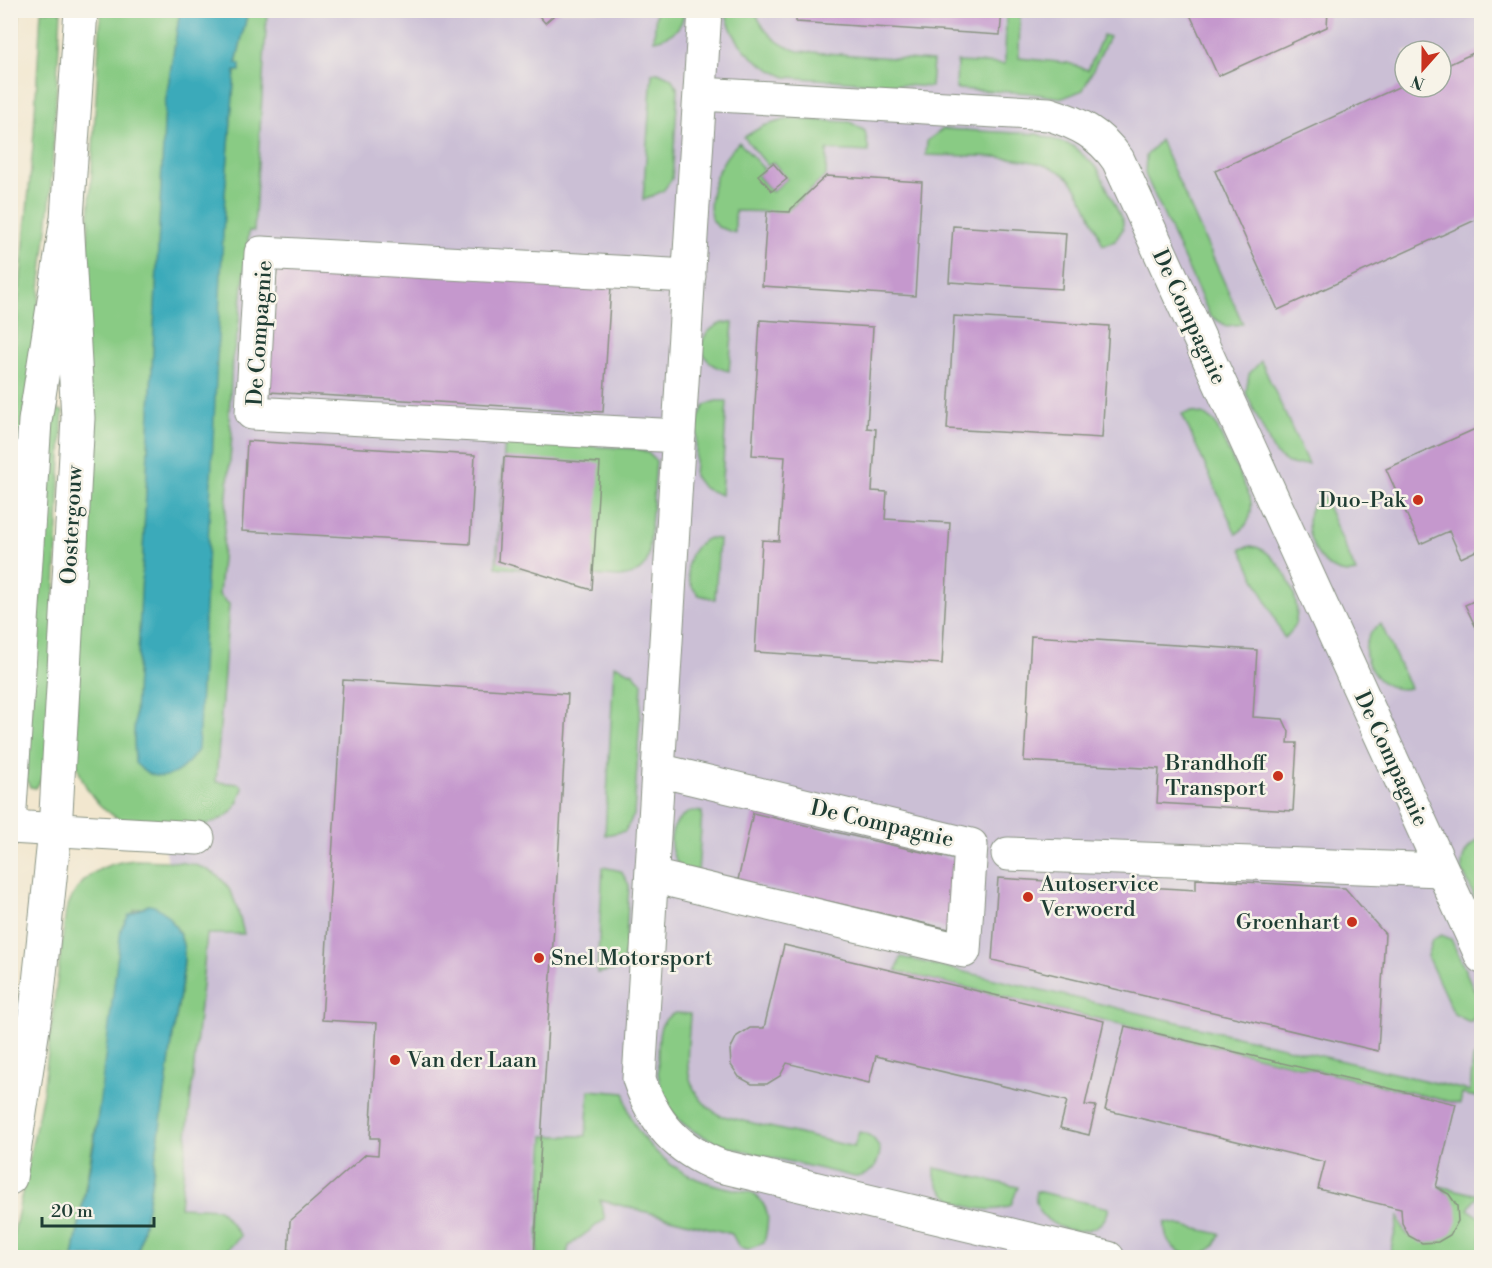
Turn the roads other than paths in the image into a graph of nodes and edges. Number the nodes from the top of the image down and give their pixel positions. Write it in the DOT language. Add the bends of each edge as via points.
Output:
graph roads {
  1 [pos="81,10"];
  2 [pos="705,10"];
  3 [pos="700,94"];
  4 [pos="67,218"];
  5 [pos="689,276"];
  6 [pos="679,436"];
  7 [pos="658,770"];
  8 [pos="10,808"];
  9 [pos="10,827"];
  10 [pos="55,831"];
  11 [pos="198,838"];
  12 [pos="1008,854"];
  13 [pos="1442,870"];
  14 [pos="652,876"];
  15 [pos="1482,957"];
  16 [pos="10,1178"];
  17 [pos="1108,1257"];
  1 -- 4 [label="street, Oostergouw"];
  2 -- 3 [label="street"];
  3 -- 5 [label="street"];
  3 -- 13 [label="street, De Compagnie" via="1049,114 1070,121 1107,144 1118,160"];
  4 -- 8 [label="street, Oostergouw" via="35,421"];
  4 -- 10 [label="street, Oostergouw" via="78,418"];
  5 -- 6 [label="street"];
  5 -- 6 [label="street, De Compagnie" via="261,254 252,413"];
  6 -- 7 [label="street"];
  7 -- 14 [label="street"];
  7 -- 14 [label="street, De Compagnie" via="970,845 964,951"];
  9 -- 10 [label="street"];
  10 -- 11 [label="street"];
  10 -- 16 [label="street, Oostergouw" via="37,1002"];
  12 -- 13 [label="street"];
  13 -- 15 [label="street, De Compagnie"];
  14 -- 17 [label="street" via="639,1079 649,1107 682,1145 720,1166"];
}
